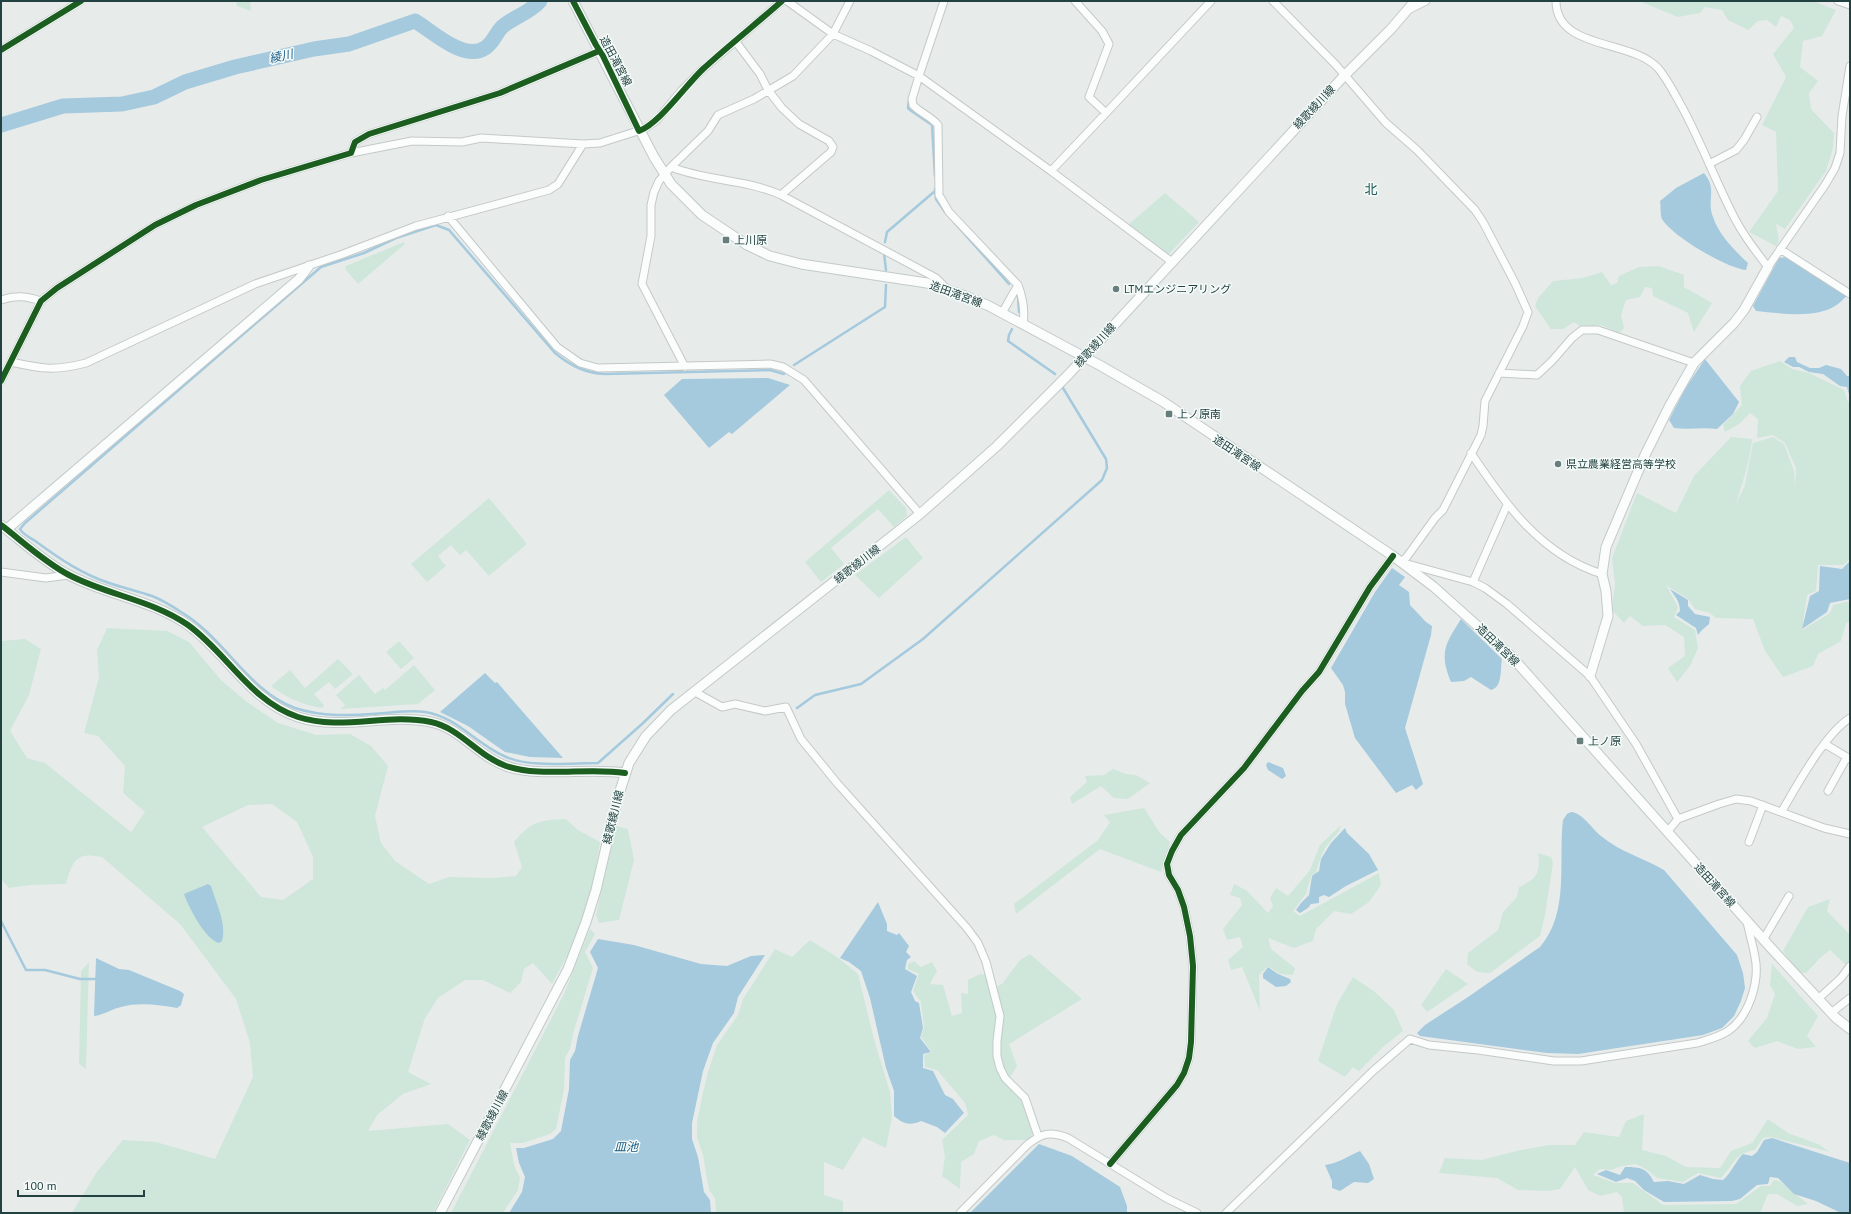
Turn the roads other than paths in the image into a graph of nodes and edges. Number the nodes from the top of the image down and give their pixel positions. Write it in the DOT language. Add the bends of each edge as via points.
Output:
graph roads {
  1 [pos="81,1"];
  2 [pos="574,1"];
  3 [pos="782,1"];
  4 [pos="787,1"];
  5 [pos="850,1"];
  6 [pos="944,1"];
  7 [pos="1076,1"];
  8 [pos="1211,1"];
  9 [pos="1273,1"];
  10 [pos="1426,1"];
  11 [pos="1556,1"];
  12 [pos="1838,1"];
  13 [pos="1412,5"];
  14 [pos="1850,5"];
  15 [pos="833,34"];
  16 [pos="736,42"];
  17 [pos="1,50"];
  18 [pos="599,51"];
  19 [pos="1850,66"];
  20 [pos="919,76"];
  21 [pos="1344,76"];
  22 [pos="768,90"];
  23 [pos="1106,113"];
  24 [pos="1757,117"];
  25 [pos="639,131"];
  26 [pos="583,144"];
  27 [pos="351,153"];
  28 [pos="1709,164"];
  29 [pos="671,167"];
  30 [pos="1051,171"];
  31 [pos="665,175"];
  32 [pos="781,195"];
  33 [pos="448,216"];
  34 [pos="1780,249"];
  35 [pos="1172,262"];
  36 [pos="309,266"];
  37 [pos="1768,267"];
  38 [pos="1018,286"];
  39 [pos="947,290"];
  40 [pos="1850,294"];
  41 [pos="1,300"];
  42 [pos="41,300"];
  43 [pos="1002,313"];
  44 [pos="1023,324"];
  45 [pos="1084,357"];
  46 [pos="11,362"];
  47 [pos="1694,363"];
  48 [pos="684,367"];
  49 [pos="1499,373"];
  50 [pos="1,381"];
  51 [pos="1471,453"];
  52 [pos="1507,505"];
  53 [pos="920,514"];
  54 [pos="4,527"];
  55 [pos="1396,559"];
  56 [pos="1,572"];
  57 [pos="1602,574"];
  58 [pos="68,575"];
  59 [pos="1473,582"];
  60 [pos="1590,676"];
  61 [pos="695,692"];
  62 [pos="1850,718"];
  63 [pos="1825,744"];
  64 [pos="1849,758"];
  65 [pos="625,772"];
  66 [pos="1828,790"];
  67 [pos="1763,805"];
  68 [pos="1782,811"];
  69 [pos="1678,819"];
  70 [pos="1667,832"];
  71 [pos="1850,834"];
  72 [pos="1749,842"];
  73 [pos="1788,896"];
  74 [pos="1747,921"];
  75 [pos="1764,940"];
  76 [pos="1850,966"];
  77 [pos="1850,998"];
  78 [pos="1818,999"];
  79 [pos="1831,1013"];
  80 [pos="1850,1029"];
  81 [pos="1038,1136"];
  82 [pos="1110,1164"];
  83 [pos="440,1213"];
  84 [pos="960,1213"];
  85 [pos="1197,1213"];
  86 [pos="1226,1213"];
  1 -- 17 [label="street"];
  2 -- 18 [label="main road, 造田滝宮線"];
  3 -- 16 [label="street"];
  4 -- 15 [label="street"];
  5 -- 15 [label="street"];
  6 -- 20 [label="street"];
  7 -- 23 [label="street" via="1102,31 1109,44 1089,97"];
  8 -- 23 [label="street"];
  9 -- 21 [label="street"];
  10 -- 13 [label="street"];
  11 -- 28 [label="street" via="1558,17 1565,27 1578,35 1637,54 1651,62 1666,78 1690,121"];
  12 -- 14 [label="street"];
  13 -- 21 [label="main road, 綾歌綾川線"];
  15 -- 20 [label="street"];
  15 -- 22 [label="street" via="793,76"];
  16 -- 22 [label="street" via="760,74"];
  16 -- 25 [label="street" via="702,70 657,120"];
  18 -- 25 [label="main road, 造田滝宮線"];
  18 -- 27 [label="street" via="500,93 369,134 355,142"];
  19 -- 34 [label="street" via="1842,116 1840,154 1835,168"];
  20 -- 30 [label="street"];
  20 -- 38 [label="street" via="912,99 913,105 938,125 939,195 949,212"];
  21 -- 35 [label="main road, 綾歌綾川線"];
  21 -- 49 [label="street" via="1386,124 1417,150 1475,210 1483,222 1528,312"];
  22 -- 29 [label="street" via="718,115 708,131"];
  22 -- 32 [label="street" via="799,124 829,141 833,147 831,152"];
  23 -- 30 [label="street"];
  24 -- 28 [label="street" via="1736,150"];
  25 -- 26 [label="street" via="600,143"];
  25 -- 31 [label="main road, 造田滝宮線"];
  26 -- 27 [label="street" via="481,138 462,142 412,141"];
  26 -- 33 [label="street" via="558,184 549,190"];
  27 -- 42 [label="street" via="261,180 196,205 155,225"];
  28 -- 37 [label="street" via="1742,232"];
  29 -- 31 [label="street"];
  29 -- 32 [label="street" via="688,174 743,182"];
  30 -- 35 [label="street"];
  31 -- 39 [label="main road, 造田滝宮線" via="702,215 747,245 770,256 801,264 927,283"];
  31 -- 48 [label="street" via="654,192 651,205 651,236 642,284"];
  32 -- 39 [label="street" via="936,278"];
  33 -- 36 [label="street"];
  33 -- 48 [label="street" via="557,347 575,359 598,368"];
  34 -- 37 [label="street"];
  34 -- 40 [label="street"];
  35 -- 45 [label="main road, 綾歌綾川線"];
  36 -- 46 [label="street" via="255,284 86,363 64,368 44,368"];
  36 -- 54 [label="main road" via="299,279"];
  37 -- 47 [label="main road" via="1739,316"];
  38 -- 43 [label="street"];
  38 -- 44 [label="street" via="1022,295"];
  39 -- 43 [label="main road, 造田滝宮線"];
  41 -- 42 [label="street" via="13,296"];
  42 -- 46 [label="street"];
  43 -- 44 [label="main road, 造田滝宮線"];
  44 -- 45 [label="main road, 造田滝宮線"];
  45 -- 53 [label="main road, 綾歌綾川線" via="997,446"];
  45 -- 55 [label="main road, 造田滝宮線" via="1172,408"];
  46 -- 50 [label="street"];
  47 -- 49 [label="street" via="1598,330 1582,330 1537,375"];
  47 -- 57 [label="main road" via="1645,455 1606,547"];
  48 -- 53 [label="street" via="770,364 795,373 812,388"];
  49 -- 51 [label="street" via="1485,401 1484,426"];
  51 -- 52 [label="street"];
  51 -- 55 [label="street" via="1443,510 1406,558"];
  52 -- 57 [label="street" via="1549,546 1569,561"];
  52 -- 59 [label="street"];
  53 -- 61 [label="main road, 綾歌綾川線"];
  54 -- 58 [label="main road"];
  55 -- 59 [label="street"];
  55 -- 70 [label="main road, 造田滝宮線" via="1434,587 1511,656"];
  55 -- 82 [label="street" via="1370,587 1319,672 1244,768 1181,835 1172,851 1167,864 1168,875 1182,901 1190,936 1193,995 1189,1058 1177,1085"];
  56 -- 58 [label="street" via="46,578"];
  57 -- 60 [label="main road" via="1608,616"];
  58 -- 65 [label="main road" via="168,613 188,625 259,695 297,717 346,724 412,719 432,722 458,734 493,760 506,766 538,771"];
  59 -- 60 [label="street" via="1507,604"];
  60 -- 69 [label="street" via="1636,744"];
  61 -- 65 [label="main road, 綾歌綾川線" via="671,710 646,736"];
  61 -- 81 [label="street" via="722,707 735,704 765,711 786,707 801,739 978,943 986,962 1000,1016 997,1056 1000,1068 1005,1078 1025,1098"];
  62 -- 63 [label="street" via="1834,731"];
  63 -- 64 [label="street"];
  63 -- 68 [label="street"];
  64 -- 66 [label="street"];
  65 -- 83 [label="main road, 綾歌綾川線" via="616,800 596,890 568,969"];
  67 -- 68 [label="street"];
  67 -- 69 [label="street" via="1736,800"];
  67 -- 72 [label="street"];
  68 -- 71 [label="street" via="1824,828"];
  69 -- 70 [label="street"];
  70 -- 74 [label="main road, 造田滝宮線"];
  73 -- 75 [label="street"];
  74 -- 75 [label="main road, 造田滝宮線"];
  74 -- 86 [label="street" via="1756,958 1753,994 1741,1019 1729,1031 1697,1043 1581,1061 1513,1056 1429,1045 1410,1039 1373,1071"];
  75 -- 78 [label="main road, 造田滝宮線"];
  76 -- 78 [label="street"];
  77 -- 79 [label="street"];
  78 -- 79 [label="main road, 造田滝宮線"];
  79 -- 80 [label="main road, 造田滝宮線"];
  81 -- 82 [label="street" via="1056,1134 1068,1138"];
  81 -- 84 [label="street" via="1027,1144"];
  82 -- 85 [label="street" via="1166,1198"];
}
